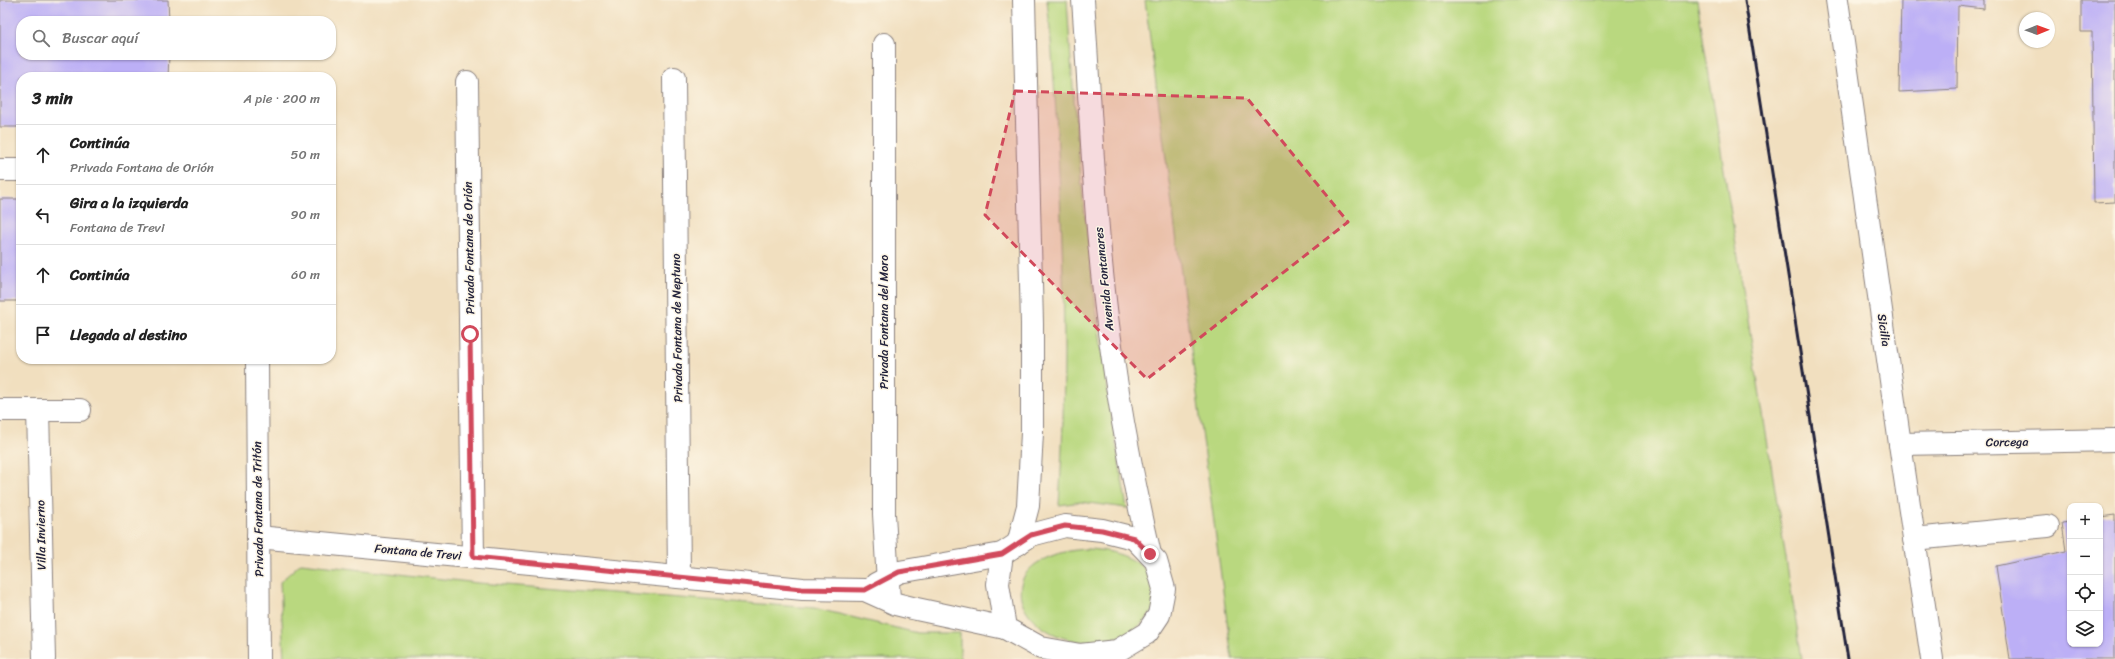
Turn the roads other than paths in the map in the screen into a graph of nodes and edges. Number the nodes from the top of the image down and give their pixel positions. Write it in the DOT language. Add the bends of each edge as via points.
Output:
graph roads {
  1 [pos="1024,0"];
  2 [pos="1084,0"];
  3 [pos="1837,0"];
  4 [pos="884,44"];
  5 [pos="674,78"];
  6 [pos="467,82"];
  7 [pos="0,170"];
  8 [pos="16,170"];
  9 [pos="257,364"];
  10 [pos="0,410"];
  11 [pos="38,410"];
  12 [pos="80,410"];
  13 [pos="2115,440"];
  14 [pos="1900,444"];
  15 [pos="2048,526"];
  16 [pos="258,537"];
  17 [pos="1914,539"];
  18 [pos="1010,549"];
  19 [pos="1150,554"];
  20 [pos="473,557"];
  21 [pos="679,577"];
  22 [pos="888,577"];
  23 [pos="865,590"];
  24 [pos="888,600"];
  25 [pos="1005,628"];
  26 [pos="44,659"];
  27 [pos="259,659"];
  28 [pos="1932,659"];
  1 -- 18 [label="street" via="1032,324 1032,433 1028,506"];
  2 -- 19 [label="street, Avenida Fontanares" via="1099,231 1109,331 1136,494"];
  3 -- 14 [label="street, Sicilia"];
  4 -- 22 [label="street, Privada Fontana del Moro" via="884,514"];
  5 -- 21 [label="street, Privada Fontana de Neptuno"];
  6 -- 20 [label="street, Privada Fontana de Orión"];
  7 -- 8 [label="street"];
  9 -- 16 [label="street, Privada Fontana de Tritón"];
  10 -- 11 [label="street"];
  11 -- 12 [label="street"];
  11 -- 26 [label="street, Villa Invierno"];
  13 -- 14 [label="street, Corcega"];
  14 -- 17 [label="street, Sicilia"];
  15 -- 17 [label="street"];
  16 -- 20 [label="street, Fontana de Trevi"];
  16 -- 27 [label="street, Privada Fontana de Tritón"];
  17 -- 28 [label="street, Sicilia"];
  18 -- 19 [label="street" via="1031,535 1065,526 1102,530 1134,538"];
  18 -- 22 [label="street" via="899,572"];
  18 -- 25 [label="street" via="998,584"];
  19 -- 25 [label="street, Fontana de Trevi" via="1156,561 1164,589 1159,615 1147,633 1116,651 1080,655 1041,648"];
  20 -- 21 [label="street, Fontana de Trevi"];
  21 -- 23 [label="street, Fontana de Trevi" via="802,589"];
  22 -- 23 [label="street"];
  22 -- 24 [label="street, Privada Fontana del Moro"];
  23 -- 24 [label="street, Fontana de Trevi"];
  24 -- 25 [label="street, Fontana de Trevi" via="943,616"];
}
